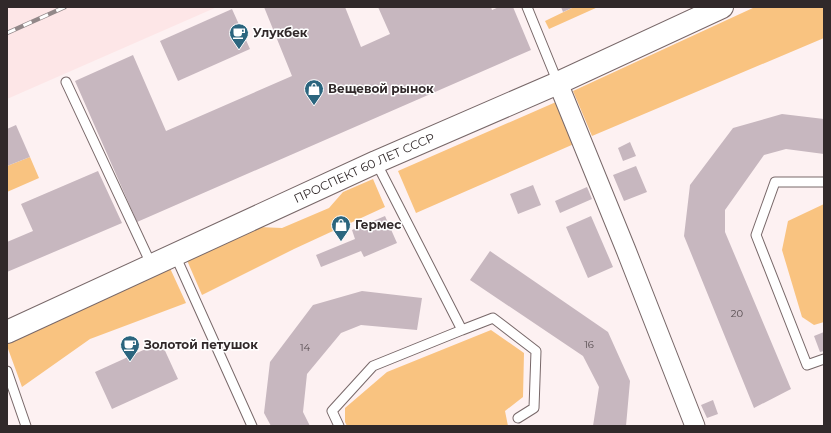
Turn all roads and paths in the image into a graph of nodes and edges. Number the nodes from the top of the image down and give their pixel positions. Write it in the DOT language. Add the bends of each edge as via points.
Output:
graph roads {
  1 [pos="527,7"];
  2 [pos="722,7"];
  3 [pos="66,82"];
  4 [pos="558,83"];
  5 [pos="376,162"];
  6 [pos="824,182"];
  7 [pos="175,255"];
  8 [pos="152,266"];
  9 [pos="462,330"];
  10 [pos="7,332"];
  11 [pos="824,359"];
  12 [pos="7,371"];
  13 [pos="518,418"];
  14 [pos="26,426"];
  15 [pos="252,426"];
  16 [pos="339,426"];
  17 [pos="695,426"];
  1 -- 4 [label="lane"];
  2 -- 4 [label="street, ПРОСПЕКТ 60 ЛЕТ СССР"];
  3 -- 8 [label="lane"];
  4 -- 5 [label="street, ПРОСПЕКТ 60 ЛЕТ СССР"];
  4 -- 17 [label="street"];
  5 -- 7 [label="street, ПРОСПЕКТ 60 ЛЕТ СССР"];
  5 -- 9 [label="lane"];
  6 -- 11 [label="lane" via="775,182 756,235 807,365"];
  7 -- 8 [label="street, ПРОСПЕКТ 60 ЛЕТ СССР"];
  7 -- 15 [label="lane"];
  8 -- 10 [label="street, ПРОСПЕКТ 60 ЛЕТ СССР"];
  9 -- 13 [label="lane" via="493,318 536,351 534,408"];
  9 -- 16 [label="lane" via="373,366 332,411"];
  12 -- 14 [label="lane"];
}
